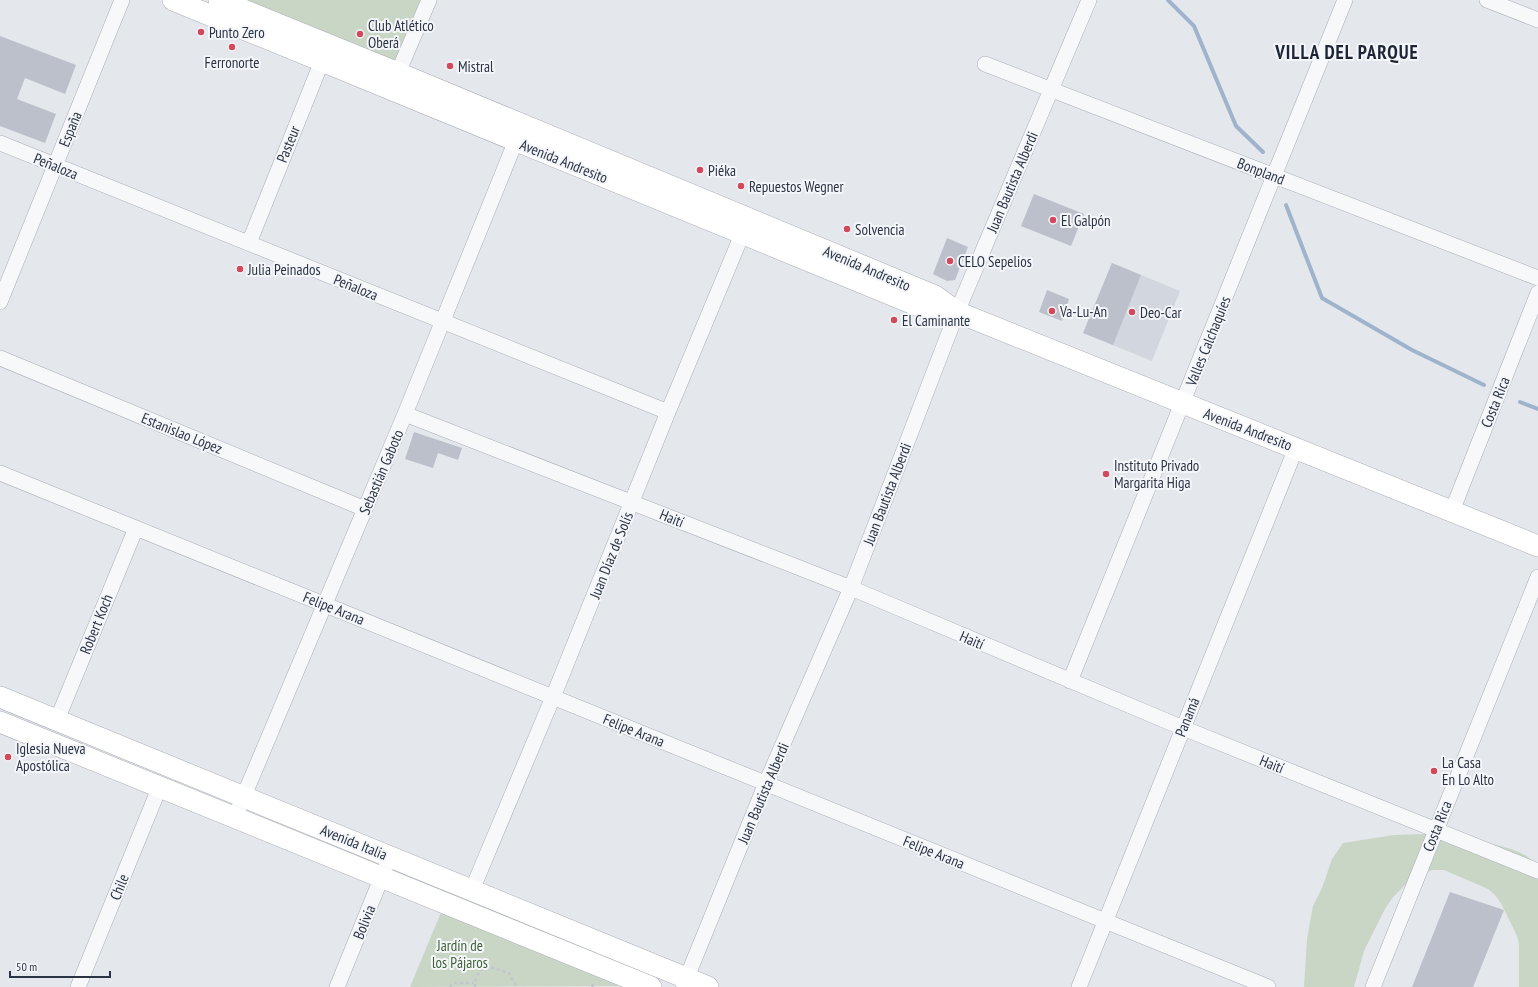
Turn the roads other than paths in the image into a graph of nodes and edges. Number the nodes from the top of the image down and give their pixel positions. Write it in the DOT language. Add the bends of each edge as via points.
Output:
graph roads {
  1 [pos="122,0"];
  2 [pos="173,0"];
  3 [pos="219,0"];
  4 [pos="429,0"];
  5 [pos="1088,0"];
  6 [pos="1345,0"];
  7 [pos="1487,0"];
  8 [pos="1518,6"];
  9 [pos="1538,20"];
  10 [pos="325,52"];
  11 [pos="985,64"];
  12 [pos="394,81"];
  13 [pos="1051,89"];
  14 [pos="519,133"];
  15 [pos="0,144"];
  16 [pos="55,166"];
  17 [pos="1274,176"];
  18 [pos="746,226"];
  19 [pos="249,243"];
  20 [pos="1538,278"];
  21 [pos="1538,293"];
  22 [pos="0,302"];
  23 [pos="957,312"];
  24 [pos="443,321"];
  25 [pos="0,358"];
  26 [pos="1183,403"];
  27 [pos="668,412"];
  28 [pos="405,414"];
  29 [pos="1296,448"];
  30 [pos="0,473"];
  31 [pos="632,502"];
  32 [pos="365,509"];
  33 [pos="1452,511"];
  34 [pos="136,528"];
  35 [pos="1538,546"];
  36 [pos="1538,577"];
  37 [pos="851,588"];
  38 [pos="325,604"];
  39 [pos="1070,681"];
  40 [pos="0,697"];
  41 [pos="553,697"];
  42 [pos="57,720"];
  43 [pos="0,722"];
  44 [pos="1183,728"];
  45 [pos="766,783"];
  46 [pos="160,786"];
  47 [pos="243,797"];
  48 [pos="235,817"];
  49 [pos="1436,829"];
  50 [pos="390,857"];
  51 [pos="1538,871"];
  52 [pos="382,877"];
  53 [pos="472,890"];
  54 [pos="1106,921"];
  55 [pos="685,983"];
  56 [pos="78,987"];
  57 [pos="337,987"];
  58 [pos="651,987"];
  59 [pos="708,987"];
  60 [pos="1079,987"];
  61 [pos="1268,987"];
  62 [pos="1372,987"];
  1 -- 16 [label="street, España"];
  2 -- 10 [label="main road, Avenida Andresito"];
  3 -- 10 [label="main road, Avenida Andresito"];
  4 -- 12 [label="street"];
  5 -- 13 [label="street, Juan Bautista Alberdi"];
  6 -- 17 [label="street, Valles Calchaquíes"];
  7 -- 8 [label="street"];
  8 -- 9 [label="street"];
  10 -- 12 [label="main road, Avenida Andresito"];
  10 -- 19 [label="street, Pasteur"];
  11 -- 13 [label="street, Bonpland"];
  12 -- 14 [label="main road, Avenida Andresito"];
  13 -- 17 [label="street, Bonpland"];
  13 -- 23 [label="street, Juan Bautista Alberdi"];
  14 -- 18 [label="main road, Avenida Andresito"];
  14 -- 24 [label="street, Sebastián Gaboto"];
  15 -- 16 [label="street, Peñaloza"];
  16 -- 19 [label="street, Peñaloza"];
  16 -- 22 [label="street, España"];
  17 -- 20 [label="street, Bonpland"];
  17 -- 26 [label="street, Valles Calchaquíes"];
  18 -- 23 [label="main road, Avenida Andresito" via="931,311"];
  18 -- 27 [label="street, Juan Díaz de Solís"];
  19 -- 24 [label="street, Peñaloza"];
  21 -- 33 [label="street, Costa Rica"];
  23 -- 26 [label="main road, Avenida Andresito"];
  23 -- 37 [label="street, Juan Bautista Alberdi"];
  24 -- 27 [label="street, Peñaloza"];
  24 -- 28 [label="street, Sebastián Gaboto"];
  25 -- 32 [label="street, Estanislao López"];
  26 -- 29 [label="main road, Avenida Andresito"];
  26 -- 39 [label="street, Valles Calchaquíes"];
  27 -- 31 [label="street, Juan Díaz de Solís"];
  28 -- 31 [label="street, Haití"];
  28 -- 32 [label="street, Sebastián Gaboto"];
  29 -- 33 [label="main road, Avenida Andresito"];
  29 -- 44 [label="street, Panamá"];
  30 -- 34 [label="street, Felipe Arana"];
  31 -- 37 [label="street, Haití"];
  31 -- 41 [label="street, Juan Díaz de Solís"];
  32 -- 38 [label="street, Sebastián Gaboto"];
  33 -- 35 [label="main road, Avenida Andresito"];
  34 -- 38 [label="street, Felipe Arana"];
  34 -- 42 [label="street, Robert Koch"];
  36 -- 49 [label="street, Costa Rica"];
  37 -- 39 [label="street, Haití"];
  37 -- 45 [label="street, Juan Bautista Alberdi"];
  38 -- 41 [label="street, Felipe Arana"];
  38 -- 47 [label="street, Sebastián Gaboto"];
  39 -- 44 [label="street, Haití"];
  40 -- 42 [label="main road, Avenida Italia"];
  41 -- 45 [label="street, Felipe Arana"];
  41 -- 53 [label="street, Juan Díaz de Solís"];
  42 -- 47 [label="main road, Avenida Italia"];
  43 -- 46 [label="main road, Avenida Italia"];
  44 -- 49 [label="street, Haití"];
  44 -- 54 [label="street, Panamá"];
  45 -- 54 [label="street, Felipe Arana"];
  45 -- 55 [label="street, Juan Bautista Alberdi"];
  46 -- 48 [label="main road, Avenida Italia"];
  46 -- 56 [label="street, Chile"];
  47 -- 48 [label="street, Sebastián Gaboto"];
  47 -- 50 [label="main road, Avenida Italia"];
  48 -- 52 [label="main road, Avenida Italia"];
  49 -- 51 [label="street, Haití"];
  49 -- 62 [label="street, Costa Rica"];
  50 -- 52 [label="street, Bolivia"];
  50 -- 53 [label="main road, Avenida Italia"];
  52 -- 57 [label="street, Bolivia"];
  52 -- 58 [label="main road, Avenida Italia"];
  53 -- 55 [label="main road, Avenida Italia"];
  54 -- 60 [label="street, Panamá"];
  54 -- 61 [label="street, Felipe Arana"];
  55 -- 59 [label="main road, Avenida Italia"];
}
